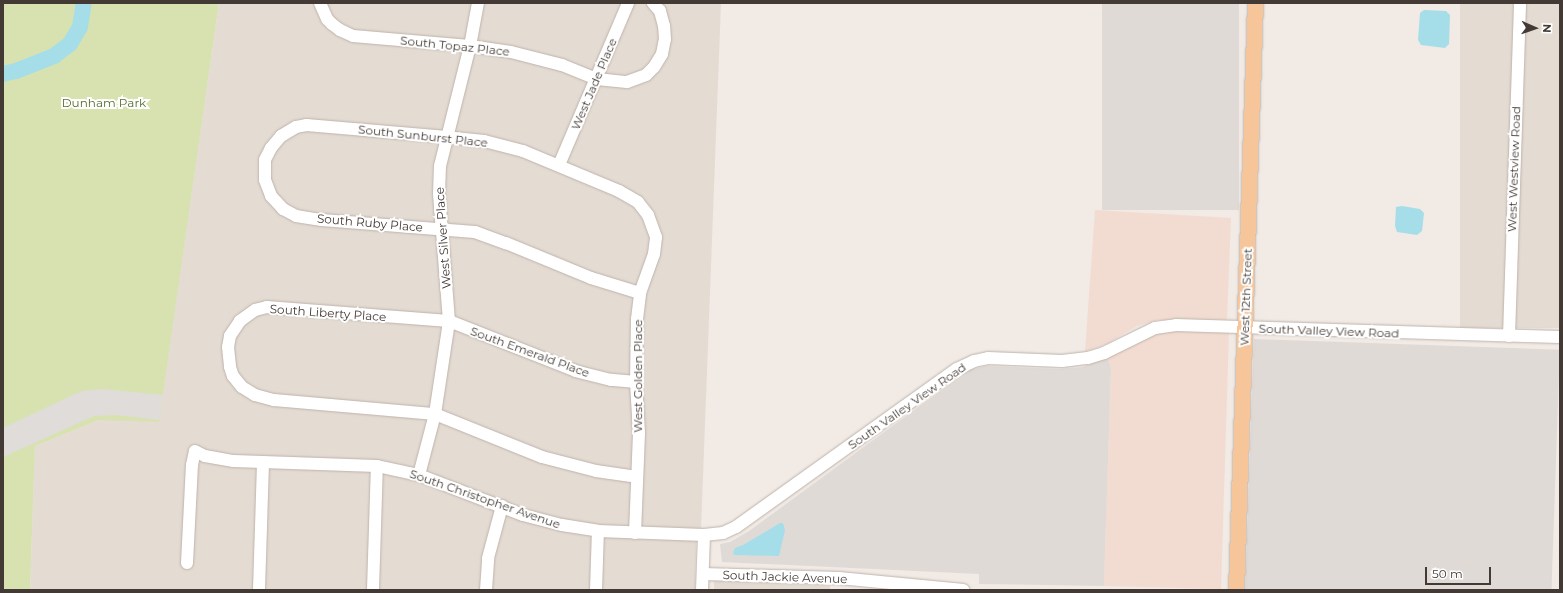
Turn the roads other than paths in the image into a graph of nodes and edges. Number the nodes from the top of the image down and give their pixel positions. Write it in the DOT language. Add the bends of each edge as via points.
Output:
graph roads {
  1 [pos="320,3"];
  2 [pos="478,3"];
  3 [pos="628,3"];
  4 [pos="653,3"];
  5 [pos="1255,3"];
  6 [pos="1520,3"];
  7 [pos="470,46"];
  8 [pos="597,79"];
  9 [pos="447,137"];
  10 [pos="559,165"];
  11 [pos="264,166"];
  12 [pos="638,202"];
  13 [pos="442,229"];
  14 [pos="640,293"];
  15 [pos="449,322"];
  16 [pos="1245,328"];
  17 [pos="1509,336"];
  18 [pos="1560,337"];
  19 [pos="636,382"];
  20 [pos="435,414"];
  21 [pos="263,462"];
  22 [pos="377,466"];
  23 [pos="418,475"];
  24 [pos="637,477"];
  25 [pos="502,506"];
  26 [pos="598,531"];
  27 [pos="635,533"];
  28 [pos="704,535"];
  29 [pos="187,563"];
  30 [pos="703,574"];
  31 [pos="839,584"];
  32 [pos="259,590"];
  33 [pos="373,590"];
  34 [pos="486,590"];
  35 [pos="596,590"];
  36 [pos="702,590"];
  37 [pos="964,590"];
  38 [pos="1236,590"];
  1 -- 7 [label="street, South Topaz Place" via="332,24 354,36"];
  2 -- 7 [label="street, West Silver Place"];
  3 -- 8 [label="street, West Jade Place"];
  4 -- 8 [label="street, South Topaz Place" via="660,12 665,40 662,54 654,67 639,78 627,82"];
  5 -- 16 [label="main road, West 12th Street"];
  6 -- 17 [label="street, West Westview Road"];
  7 -- 8 [label="street, South Topaz Place" via="536,58"];
  7 -- 9 [label="street, West Silver Place"];
  8 -- 10 [label="street, West Jade Place"];
  9 -- 10 [label="street, South Sunburst Place" via="504,146"];
  9 -- 11 [label="street, South Sunburst Place" via="307,125 288,131 275,142 267,154"];
  9 -- 13 [label="street, West Silver Place" via="439,180"];
  10 -- 12 [label="street, South Sunburst Place"];
  11 -- 13 [label="street, South Ruby Place" via="265,180 271,196 283,209 296,216"];
  12 -- 14 [label="street, West Golden Place" via="648,215 656,237 654,254"];
  13 -- 14 [label="street, South Ruby Place" via="475,232 492,237 591,278"];
  13 -- 15 [label="street, West Silver Place"];
  14 -- 19 [label="street, West Golden Place"];
  15 -- 19 [label="street, South Emerald Place" via="576,371 611,380"];
  15 -- 20 [label="street, West Silver Place"];
  15 -- 20 [label="street, South Liberty Place" via="267,307 255,310 240,321 230,336 228,347 233,376 242,387 255,395 274,400"];
  16 -- 17 [label="street, South Valley View Road"];
  16 -- 28 [label="street, South Valley View Road" via="1176,325 1155,328 1088,358 1062,361 1001,358 974,361 957,369 736,528 723,533"];
  16 -- 38 [label="main road, West 12th Street"];
  17 -- 18 [label="street, South Valley View Road"];
  19 -- 24 [label="street, West Golden Place" via="639,432"];
  20 -- 23 [label="street, West Silver Place"];
  20 -- 24 [label="street, South Liberty Place" via="542,457"];
  21 -- 22 [label="street, South Christopher Avenue"];
  21 -- 29 [label="street, South Christopher Avenue" via="216,459 195,451"];
  21 -- 32 [label="street"];
  22 -- 23 [label="street, South Christopher Avenue"];
  22 -- 33 [label="street"];
  23 -- 25 [label="street, South Christopher Avenue"];
  24 -- 27 [label="street, West Golden Place"];
  25 -- 26 [label="street, South Christopher Avenue" via="544,521"];
  25 -- 34 [label="street" via="488,558"];
  26 -- 27 [label="street, South Christopher Avenue"];
  26 -- 35 [label="street"];
  27 -- 28 [label="street, South Christopher Avenue"];
  28 -- 30 [label="street"];
  30 -- 31 [label="street, South Jackie Avenue"];
  30 -- 36 [label="street"];
  31 -- 37 [label="street, South Jackie Avenue"];
}
